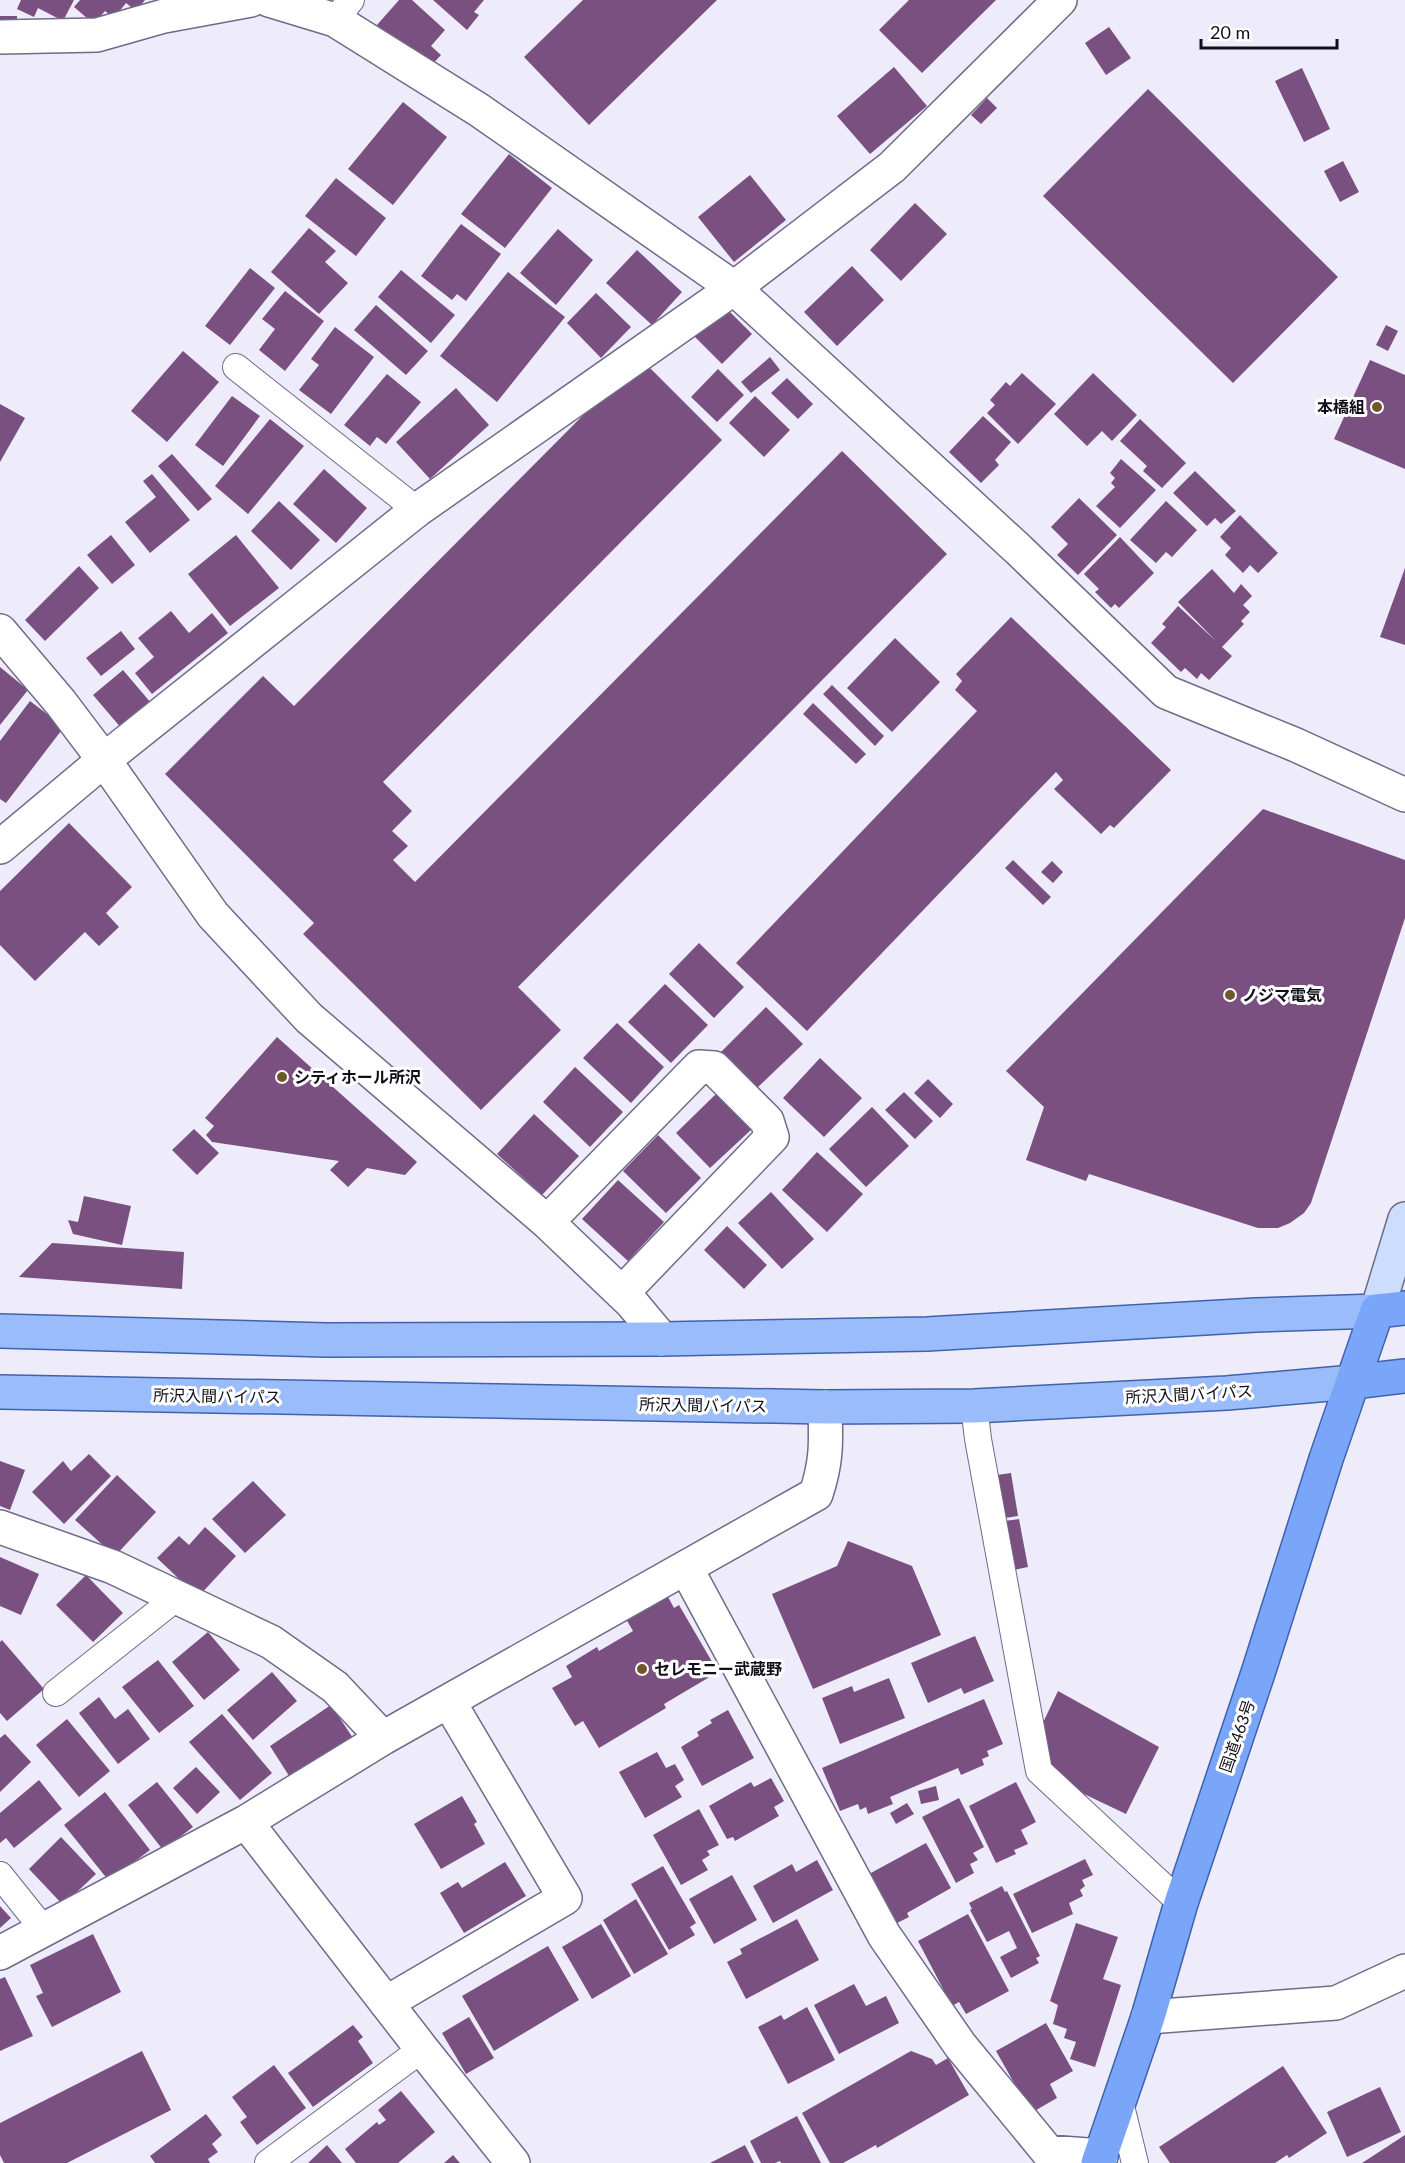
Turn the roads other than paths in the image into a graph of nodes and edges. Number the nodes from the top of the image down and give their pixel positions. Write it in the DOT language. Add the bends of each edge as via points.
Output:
graph roads {
  1 [pos="251,0"];
  2 [pos="268,0"];
  3 [pos="1060,0"];
  4 [pos="169,8"];
  5 [pos="343,10"];
  6 [pos="0,37"];
  7 [pos="734,288"];
  8 [pos="236,367"];
  9 [pos="417,510"];
  10 [pos="0,631"];
  11 [pos="104,760"];
  12 [pos="1405,795"];
  13 [pos="0,847"];
  14 [pos="1405,1219"];
  15 [pos="547,1222"];
  16 [pos="622,1293"];
  17 [pos="1391,1309"];
  18 [pos="0,1331"];
  19 [pos="662,1340"];
  20 [pos="1405,1376"];
  21 [pos="1353,1382"];
  22 [pos="0,1392"];
  23 [pos="974,1406"];
  24 [pos="825,1407"];
  25 [pos="0,1527"];
  26 [pos="686,1568"];
  27 [pos="176,1598"];
  28 [pos="56,1693"];
  29 [pos="449,1702"];
  30 [pos="383,1738"];
  31 [pos="246,1822"];
  32 [pos="0,1875"];
  33 [pos="1180,1904"];
  34 [pos="44,1930"];
  35 [pos="0,1953"];
  36 [pos="1405,1971"];
  37 [pos="386,2003"];
  38 [pos="1148,2018"];
  39 [pos="422,2049"];
  40 [pos="1120,2102"];
  41 [pos="1100,2159"];
  42 [pos="268,2163"];
  43 [pos="513,2163"];
  44 [pos="1135,2163"];
  1 -- 4 [label="street"];
  2 -- 5 [label="street"];
  3 -- 7 [label="street" via="892,167"];
  4 -- 6 [label="street" via="97,35"];
  5 -- 7 [label="street"];
  7 -- 9 [label="street"];
  7 -- 12 [label="street" via="1019,550 1166,692 1296,744"];
  8 -- 9 [label="lane"];
  9 -- 11 [label="street"];
  10 -- 11 [label="street"];
  11 -- 13 [label="street"];
  11 -- 15 [label="street" via="213,915 309,1018"];
  14 -- 17 [label="main road"];
  15 -- 16 [label="street"];
  15 -- 16 [label="street" via="699,1067 714,1068 767,1121 771,1137"];
  16 -- 19 [label="street"];
  17 -- 19 [label="main road" via="927,1334"];
  17 -- 21 [label="highway, 国道463号"];
  18 -- 19 [label="main road" via="326,1340"];
  20 -- 21 [label="highway, 所沢入間バイパス"];
  21 -- 23 [label="main road, 所沢入間バイパス" via="1227,1393"];
  21 -- 33 [label="highway, 国道463号"];
  22 -- 24 [label="main road, 所沢入間バイパス"];
  23 -- 24 [label="main road, 所沢入間バイパス"];
  23 -- 33 [label="lane" via="1039,1771"];
  24 -- 26 [label="street" via="824,1470 816,1494"];
  25 -- 27 [label="street" via="113,1567"];
  26 -- 29 [label="street"];
  26 -- 41 [label="street" via="884,1935 960,2044 1048,2152"];
  27 -- 28 [label="lane"];
  27 -- 30 [label="street" via="271,1642 335,1687"];
  29 -- 30 [label="street"];
  29 -- 37 [label="street" via="565,1898"];
  30 -- 31 [label="street"];
  31 -- 34 [label="street"];
  31 -- 37 [label="street"];
  32 -- 34 [label="lane"];
  33 -- 38 [label="highway, 国道463号"];
  34 -- 35 [label="street"];
  36 -- 38 [label="street" via="1336,2003"];
  37 -- 39 [label="street"];
  38 -- 40 [label="highway, 国道463号"];
  39 -- 42 [label="lane"];
  39 -- 43 [label="street"];
  40 -- 41 [label="highway, 国道463号"];
  40 -- 44 [label="lane"];
}
